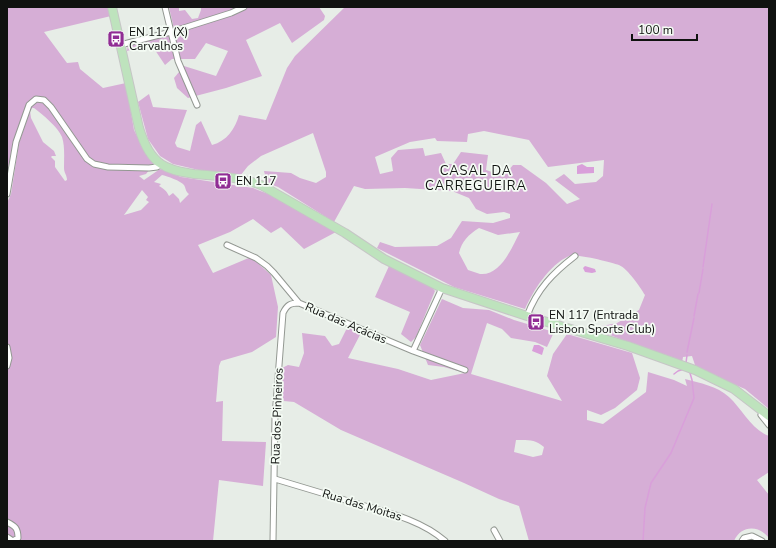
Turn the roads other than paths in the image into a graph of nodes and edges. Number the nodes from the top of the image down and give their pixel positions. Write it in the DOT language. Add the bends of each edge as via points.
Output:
graph roads {
  1 [pos="112,7"];
  2 [pos="165,7"];
  3 [pos="244,7"];
  4 [pos="171,32"];
  5 [pos="120,45"];
  6 [pos="197,106"];
  7 [pos="161,164"];
  8 [pos="7,194"];
  9 [pos="227,245"];
  10 [pos="575,256"];
  11 [pos="442,288"];
  12 [pos="299,304"];
  13 [pos="527,316"];
  14 [pos="7,347"];
  15 [pos="413,351"];
  16 [pos="7,366"];
  17 [pos="465,370"];
  18 [pos="765,415"];
  19 [pos="769,422"];
  20 [pos="769,425"];
  21 [pos="275,479"];
  22 [pos="7,522"];
  23 [pos="494,530"];
  24 [pos="7,537"];
  25 [pos="273,541"];
  26 [pos="445,541"];
  27 [pos="500,541"];
  28 [pos="742,541"];
  29 [pos="762,541"];
  1 -- 5 [label="main road"];
  2 -- 4 [label="street"];
  3 -- 4 [label="street"];
  4 -- 5 [label="street"];
  4 -- 6 [label="street" via="178,61"];
  5 -- 7 [label="main road" via="141,134 150,152"];
  7 -- 8 [label="street" via="148,168 108,168 94,164 51,107 44,100 36,100 29,105 16,142"];
  7 -- 11 [label="main road" via="179,171 261,185 345,233 384,259"];
  9 -- 12 [label="street, Rua das Acácias" via="267,266"];
  10 -- 13 [label="street" via="552,275 532,303"];
  11 -- 13 [label="main road"];
  11 -- 15 [label="street"];
  12 -- 15 [label="street, Rua das Acácias"];
  12 -- 21 [label="street, Rua dos Pinheiros" via="289,304 283,313 275,417"];
  13 -- 18 [label="main road" via="695,370 734,389"];
  14 -- 16 [label="street"];
  15 -- 17 [label="street, Rua das Acácias"];
  18 -- 19 [label="main road"];
  18 -- 20 [label="street"];
  21 -- 25 [label="street, Rua dos Pinheiros"];
  21 -- 26 [label="street, Rua das Moitas" via="414,521"];
  22 -- 24 [label="street" via="16,526 18,538 13,541"];
  23 -- 27 [label="street"];
  28 -- 29 [label="street" via="752,536"];
}
